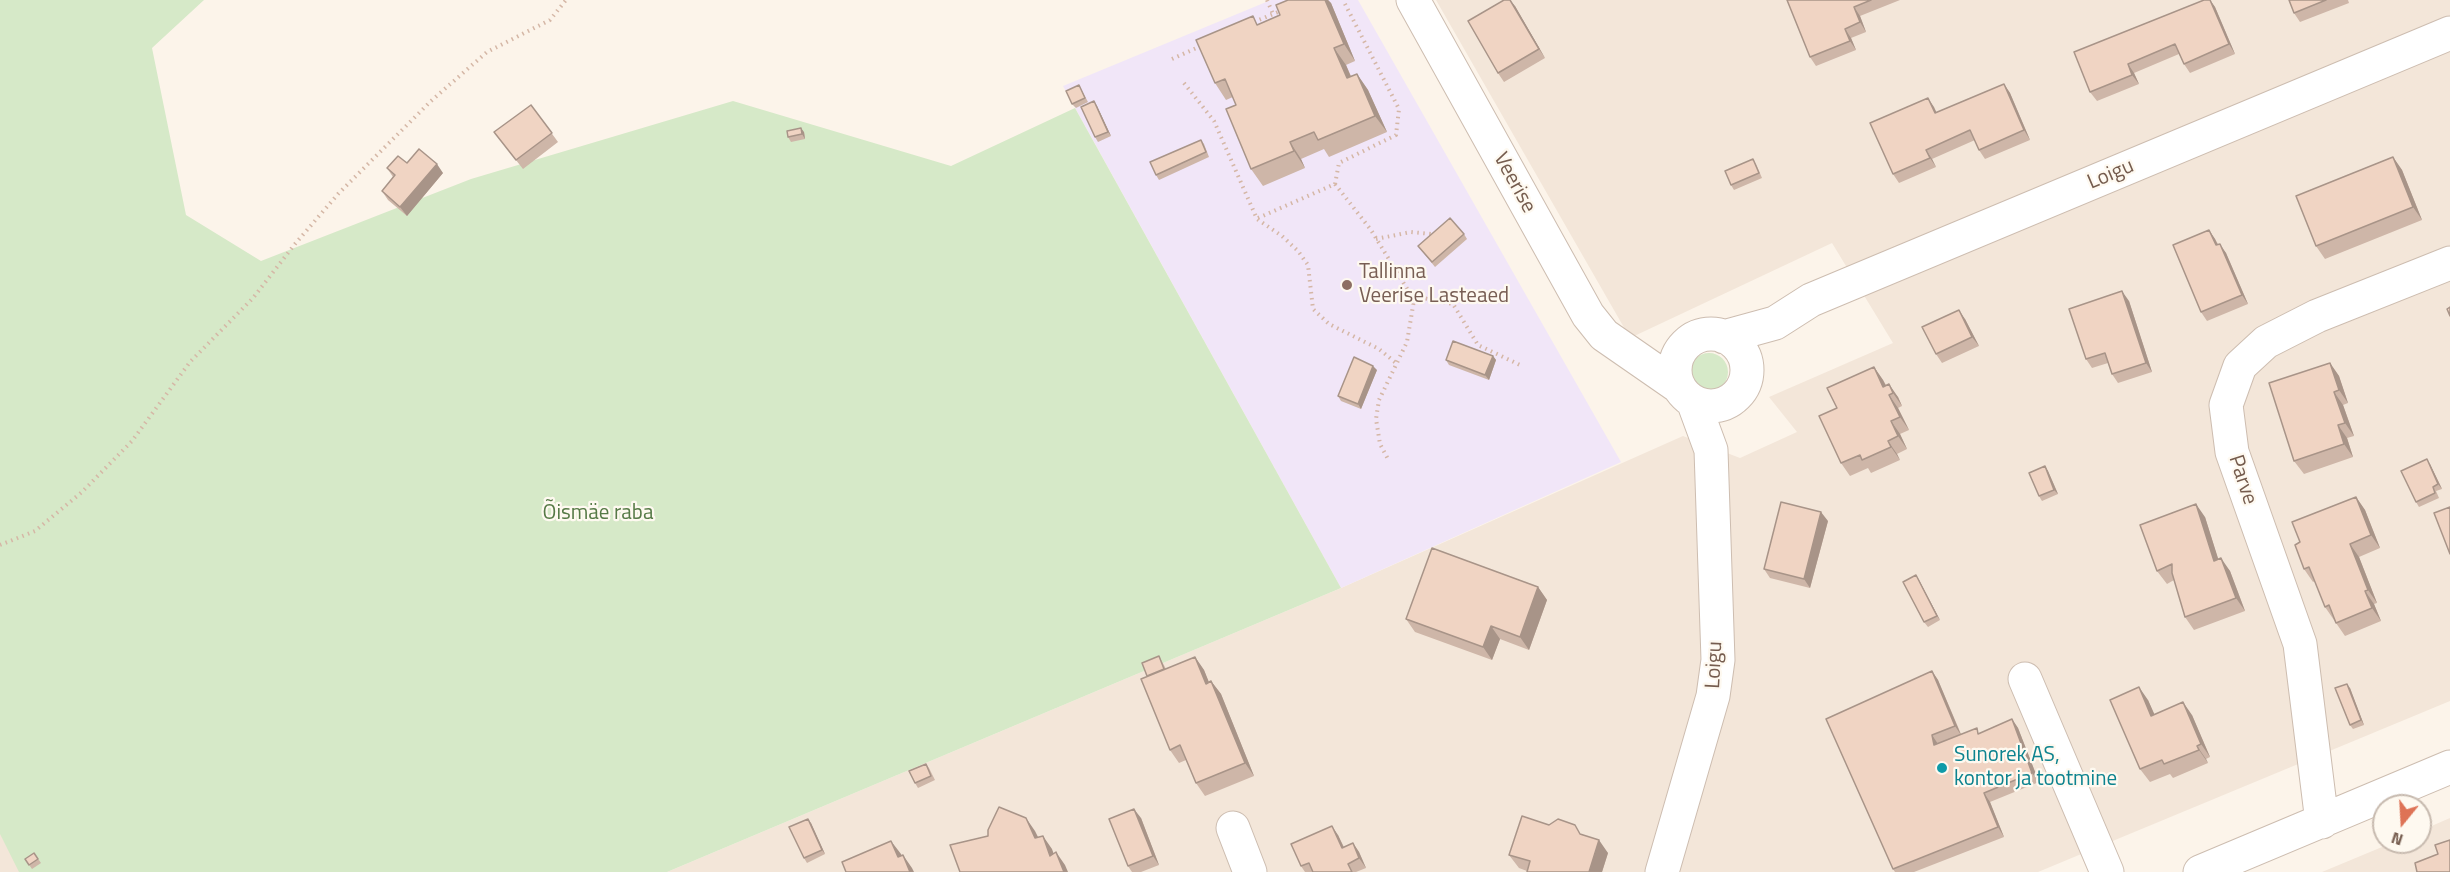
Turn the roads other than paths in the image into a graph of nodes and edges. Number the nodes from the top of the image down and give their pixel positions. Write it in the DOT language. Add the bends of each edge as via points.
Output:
graph roads {
  1 [pos="1413,0"];
  2 [pos="2450,33"];
  3 [pos="2450,263"];
  4 [pos="1775,323"];
  5 [pos="1724,337"];
  6 [pos="1687,344"];
  7 [pos="1631,354"];
  8 [pos="1747,365"];
  9 [pos="1686,394"];
  10 [pos="1736,397"];
  11 [pos="1711,450"];
  12 [pos="2025,679"];
  13 [pos="2450,767"];
  14 [pos="2322,822"];
  15 [pos="1233,828"];
  16 [pos="2094,868"];
  17 [pos="1250,872"];
  18 [pos="1662,872"];
  19 [pos="2200,872"];
  1 -- 7 [label="street, Veerise" via="1588,315 1604,335"];
  2 -- 4 [label="street, Loigu" via="1841,287"];
  3 -- 14 [label="street, Parve" via="2317,316 2266,342 2240,366 2226,405 2232,452 2300,644"];
  4 -- 5 [label="street, Loigu"];
  4 -- 8 [label="street, Loigu"];
  5 -- 6 [label="street" via="1705,335"];
  5 -- 8 [label="street" via="1735,343"];
  6 -- 7 [label="street"];
  6 -- 9 [label="street" via="1676,364"];
  7 -- 9 [label="street, Veerise"];
  8 -- 10 [label="street" via="1743,387"];
  9 -- 10 [label="street" via="1715,406"];
  9 -- 11 [label="street, Loigu"];
  10 -- 11 [label="street, Loigu"];
  11 -- 18 [label="street, Loigu" via="1718,660 1713,696"];
  12 -- 16 [label="street"];
  13 -- 14 [label="street"];
  14 -- 19 [label="street"];
  15 -- 17 [label="street"];
}
